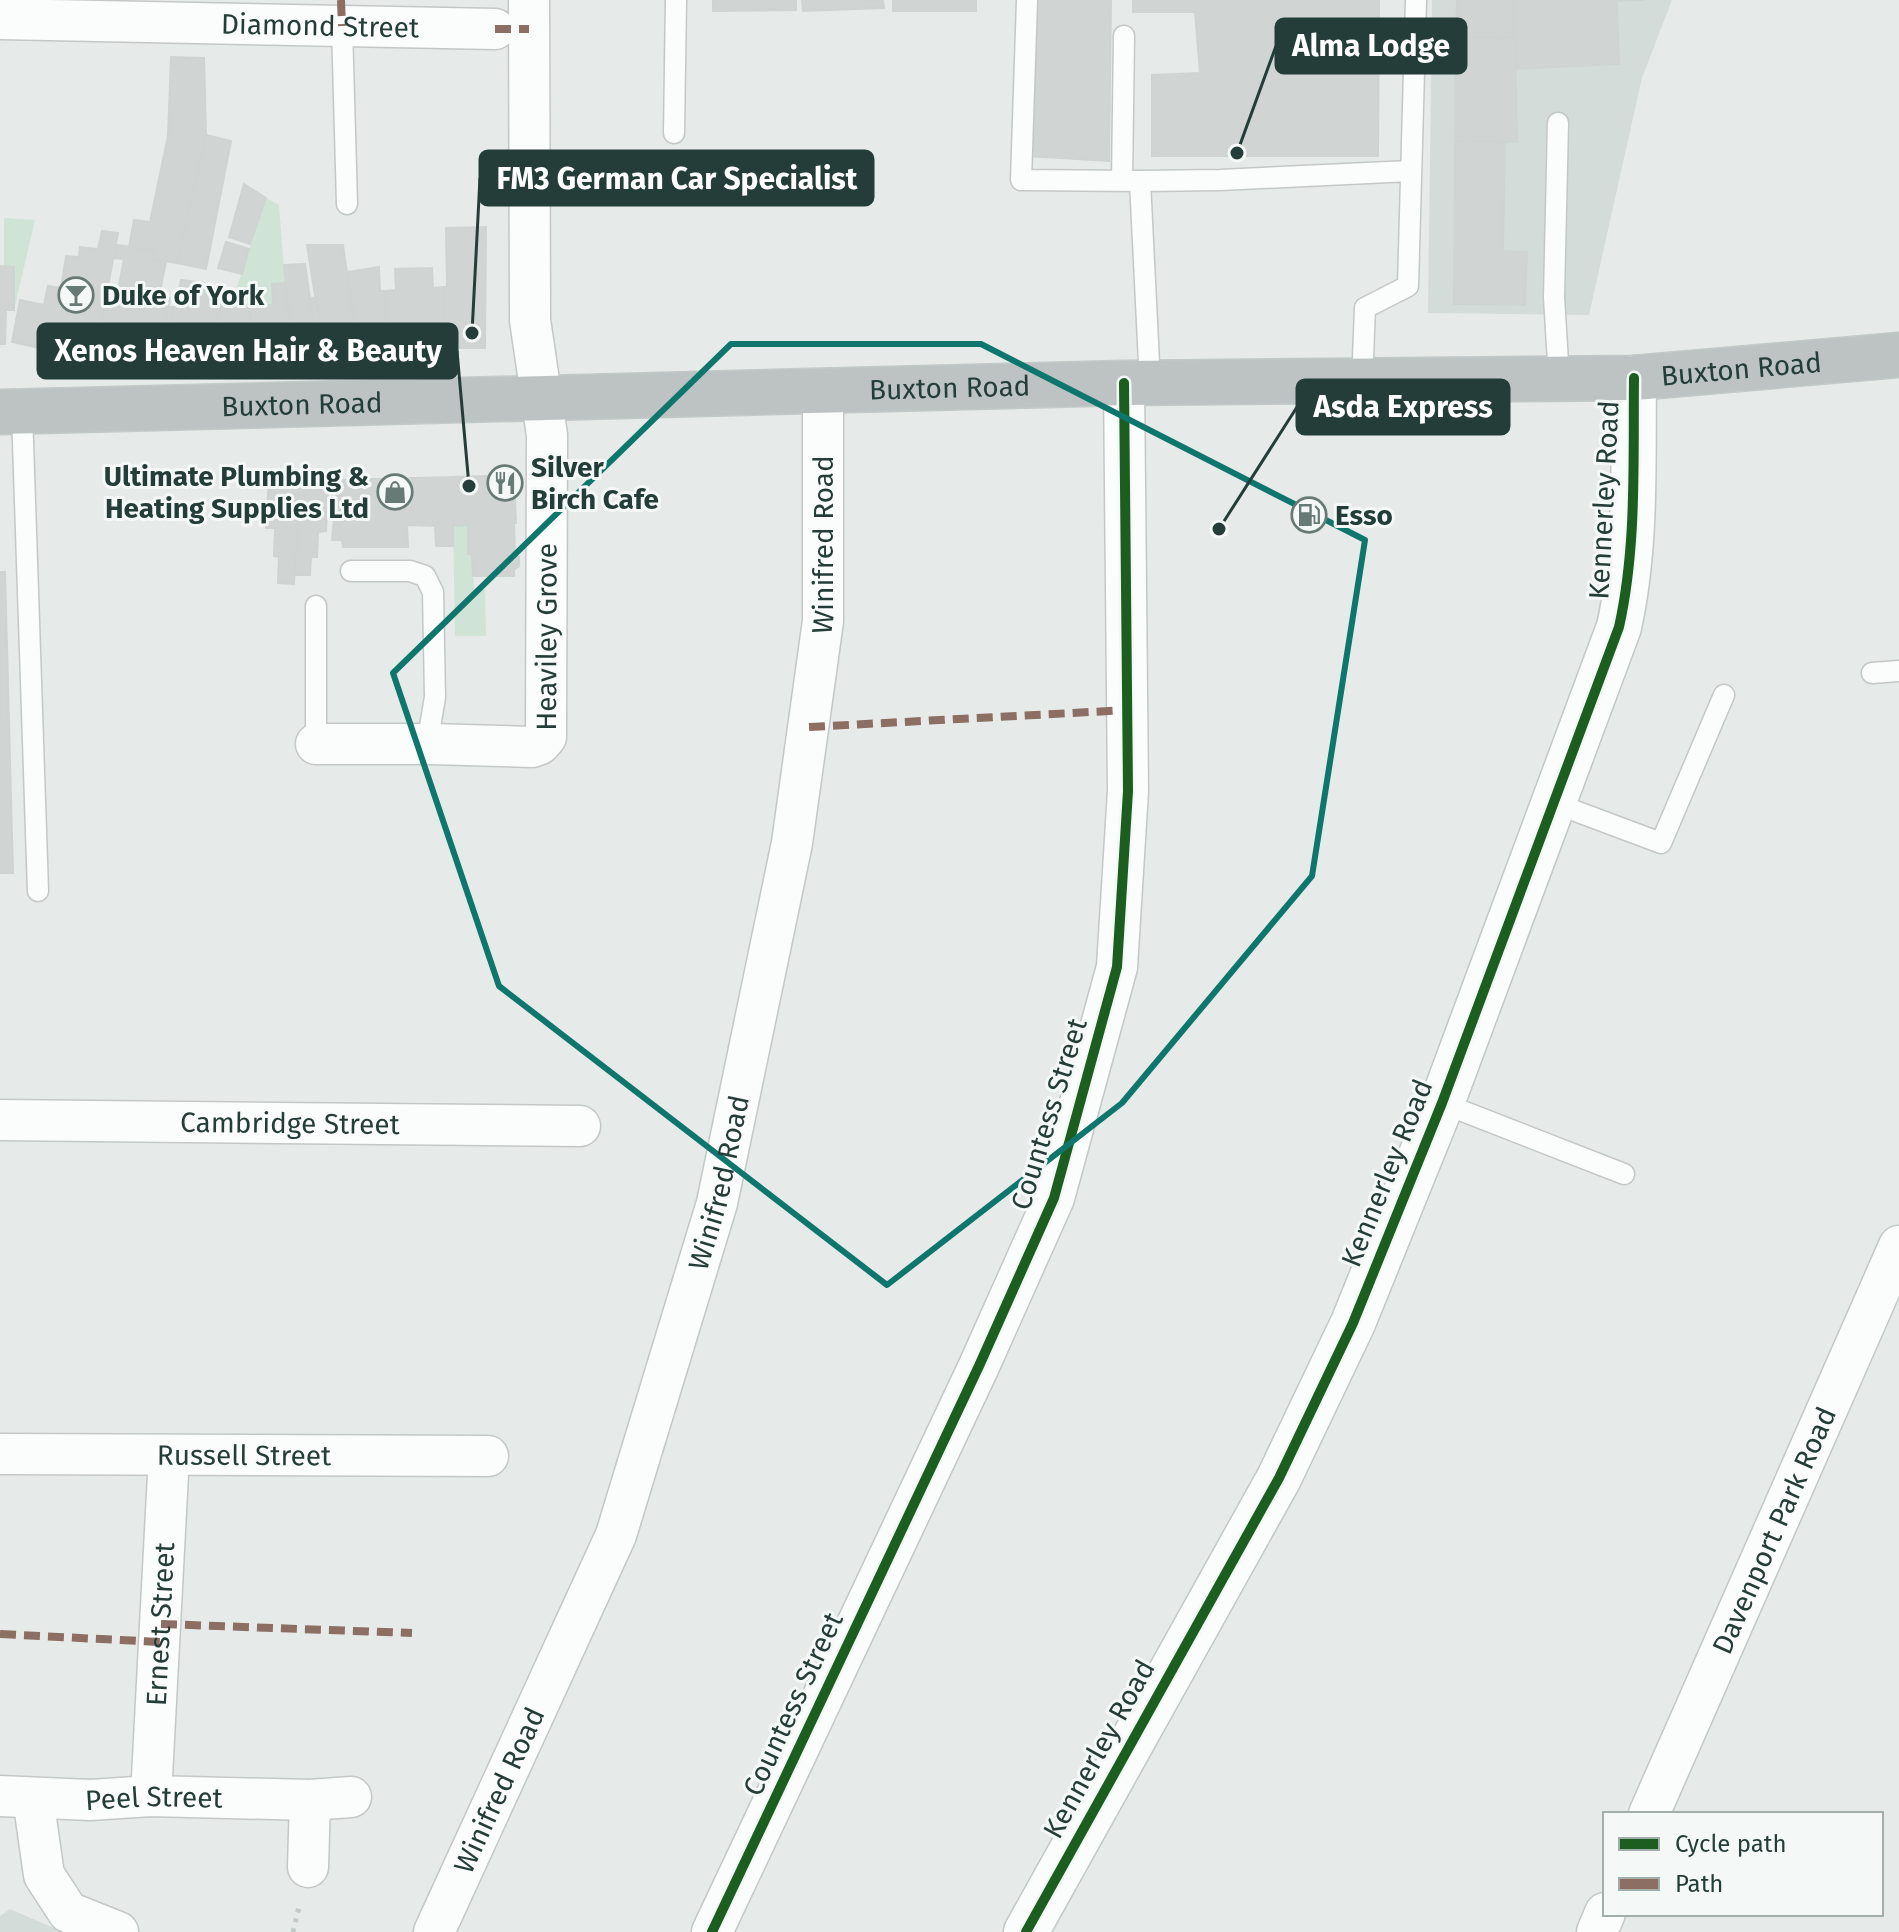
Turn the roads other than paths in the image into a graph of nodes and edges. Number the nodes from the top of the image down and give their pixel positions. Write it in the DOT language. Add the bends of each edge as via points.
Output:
graph roads {
  1 [pos="529,0"];
  2 [pos="676,0"];
  3 [pos="1027,0"];
  4 [pos="1416,0"];
  5 [pos="167,11"];
  6 [pos="0,19"];
  7 [pos="342,26"];
  8 [pos="495,29"];
  9 [pos="1124,36"];
  10 [pos="1558,123"];
  11 [pos="674,133"];
  12 [pos="1410,171"];
  13 [pos="1131,181"];
  14 [pos="347,204"];
  15 [pos="1899,355"];
  16 [pos="1634,378"];
  17 [pos="1559,379"];
  18 [pos="1362,382"];
  19 [pos="1137,383"];
  20 [pos="823,390"];
  21 [pos="541,398"];
  22 [pos="11,412"];
  23 [pos="351,571"];
  24 [pos="316,606"];
  25 [pos="1899,671"];
  26 [pos="1872,673"];
  27 [pos="1724,695"];
  28 [pos="316,744"];
  29 [pos="430,744"];
  30 [pos="1554,803"];
  31 [pos="38,891"];
  32 [pos="1442,1103"];
  33 [pos="0,1120"];
  34 [pos="580,1126"];
  35 [pos="1624,1174"];
  36 [pos="1899,1246"];
  37 [pos="0,1454"];
  38 [pos="169,1455"];
  39 [pos="488,1456"];
  40 [pos="151,1796"];
  41 [pos="16,1797"];
  42 [pos="351,1797"];
  43 [pos="310,1800"];
  44 [pos="1650,1812"];
  45 [pos="308,1867"];
  46 [pos="118,1932"];
  47 [pos="434,1932"];
  48 [pos="712,1932"];
  49 [pos="1026,1932"];
  1 -- 21 [label="street" via="530,320"];
  2 -- 11 [label="lane"];
  3 -- 13 [label="lane" via="1021,180"];
  4 -- 12 [label="lane"];
  5 -- 6 [label="street, Diamond Street"];
  5 -- 7 [label="street, Diamond Street"];
  7 -- 8 [label="street, Diamond Street"];
  7 -- 14 [label="lane"];
  9 -- 13 [label="lane"];
  10 -- 17 [label="lane" via="1554,297"];
  12 -- 13 [label="lane"];
  12 -- 18 [label="lane" via="1408,286 1365,308"];
  13 -- 19 [label="lane"];
  15 -- 16 [label="highway, Buxton Road"];
  16 -- 17 [label="highway, Buxton Road"];
  16 -- 30 [label="street, Kennerley Road" via="1626,594 1619,627"];
  17 -- 18 [label="highway, Buxton Road"];
  18 -- 19 [label="highway, Buxton Road"];
  19 -- 20 [label="highway, Buxton Road"];
  19 -- 48 [label="street, Countess Street" via="1128,791 1117,967 1054,1198"];
  20 -- 21 [label="highway, Buxton Road"];
  20 -- 47 [label="street, Winifred Road" via="823,621 792,843 717,1203 616,1535"];
  21 -- 22 [label="highway, Buxton Road"];
  21 -- 29 [label="street, Heaviley Grove" via="547,446 546,737 532,747"];
  22 -- 31 [label="lane"];
  23 -- 29 [label="lane" via="410,571 425,576 433,592 435,697"];
  24 -- 28 [label="lane"];
  25 -- 26 [label="lane"];
  27 -- 30 [label="lane" via="1661,843"];
  28 -- 29 [label="street, Heaviley Grove"];
  30 -- 32 [label="street, Kennerley Road"];
  32 -- 35 [label="lane"];
  32 -- 49 [label="street, Kennerley Road" via="1353,1323 1279,1478"];
  33 -- 34 [label="street, Cambridge Street"];
  36 -- 44 [label="street, Davenport Park Road"];
  37 -- 38 [label="street, Russell Street"];
  38 -- 39 [label="street, Russell Street"];
  38 -- 40 [label="street, Ernest Street"];
  40 -- 41 [label="street, Peel Street"];
  40 -- 43 [label="street, Peel Street"];
  41 -- 46 [label="street" via="44,1875 68,1912"];
  42 -- 43 [label="street, Peel Street"];
  43 -- 45 [label="street"];
}
